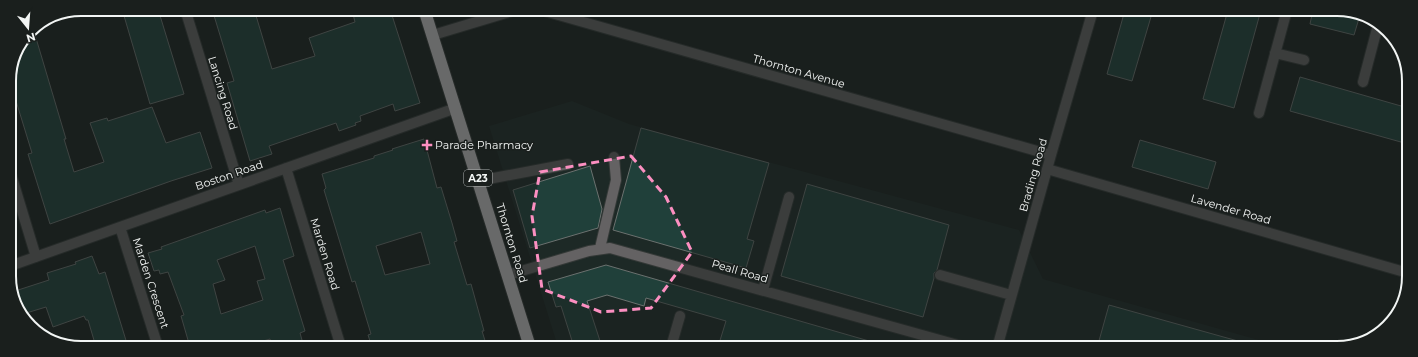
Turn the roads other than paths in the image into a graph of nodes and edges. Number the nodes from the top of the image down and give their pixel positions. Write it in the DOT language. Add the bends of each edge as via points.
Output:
graph roads {
  1 [pos="187,16"];
  2 [pos="426,16"];
  3 [pos="498,16"];
  4 [pos="562,16"];
  5 [pos="1091,16"];
  6 [pos="1285,16"];
  7 [pos="1377,29"];
  8 [pos="433,35"];
  9 [pos="1275,53"];
  10 [pos="1304,60"];
  11 [pos="1363,82"];
  12 [pos="456,108"];
  13 [pos="1259,113"];
  14 [pos="1051,155"];
  15 [pos="614,157"];
  16 [pos="568,164"];
  17 [pos="286,168"];
  18 [pos="1047,169"];
  19 [pos="478,181"];
  20 [pos="239,185"];
  21 [pos="16,191"];
  22 [pos="789,197"];
  23 [pos="120,227"];
  24 [pos="600,248"];
  25 [pos="36,257"];
  26 [pos="16,264"];
  27 [pos="1402,271"];
  28 [pos="508,275"];
  29 [pos="940,275"];
  30 [pos="763,290"];
  31 [pos="1012,295"];
  32 [pos="680,316"];
  33 [pos="156,341"];
  34 [pos="339,341"];
  35 [pos="528,341"];
  36 [pos="673,341"];
  37 [pos="941,341"];
  38 [pos="999,341"];
  1 -- 20 [label="street, Lancing Road"];
  2 -- 8 [label="highway, Thornton Road / A23"];
  3 -- 8 [label="street"];
  4 -- 14 [label="street, Thornton Avenue"];
  5 -- 14 [label="street, Brading Road"];
  6 -- 9 [label="street"];
  7 -- 11 [label="street"];
  8 -- 12 [label="highway, Thornton Road / A23"];
  9 -- 10 [label="street"];
  9 -- 13 [label="street"];
  12 -- 17 [label="street, Boston Road"];
  12 -- 19 [label="highway, Thornton Road / A23"];
  14 -- 18 [label="street, Brading Road"];
  15 -- 24 [label="street" via="616,180"];
  16 -- 19 [label="street"];
  17 -- 20 [label="street, Boston Road"];
  17 -- 34 [label="street, Marden Road"];
  18 -- 27 [label="street, Lavender Road"];
  18 -- 31 [label="street, Brading Road"];
  19 -- 28 [label="highway, Thornton Road / A23"];
  20 -- 23 [label="street, Boston Road"];
  21 -- 25 [label="street"];
  22 -- 30 [label="street"];
  23 -- 25 [label="street, Boston Road"];
  23 -- 33 [label="street, Marden Crescent"];
  24 -- 28 [label="street, Peall Road"];
  24 -- 30 [label="street, Peall Road" via="618,249"];
  25 -- 26 [label="street, Boston Road"];
  28 -- 35 [label="highway, Thornton Road / A23"];
  29 -- 31 [label="street"];
  30 -- 37 [label="street, Peall Road"];
  31 -- 38 [label="street, Brading Road"];
  32 -- 36 [label="street"];
}
